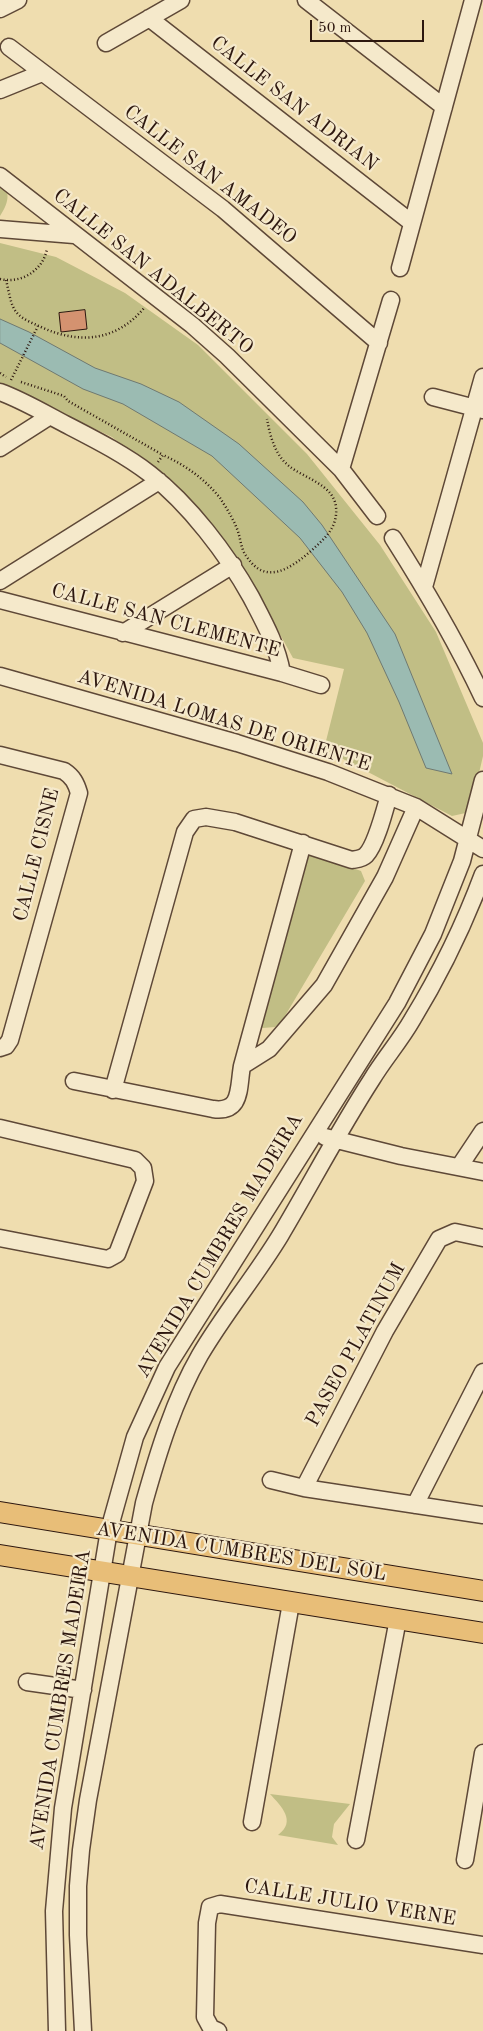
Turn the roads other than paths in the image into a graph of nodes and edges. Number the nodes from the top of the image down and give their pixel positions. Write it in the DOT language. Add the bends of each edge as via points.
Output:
graph roads {
  1 [pos="18,0"];
  2 [pos="182,0"];
  3 [pos="306,0"];
  4 [pos="473,0"];
  5 [pos="0,9"];
  6 [pos="149,18"];
  7 [pos="106,43"];
  8 [pos="9,47"];
  9 [pos="42,73"];
  10 [pos="0,90"];
  11 [pos="444,107"];
  12 [pos="0,176"];
  13 [pos="412,223"];
  14 [pos="0,229"];
  15 [pos="74,235"];
  16 [pos="400,268"];
  17 [pos="391,300"];
  18 [pos="379,343"];
  19 [pos="483,377"];
  20 [pos="0,392"];
  21 [pos="433,397"];
  22 [pos="479,409"];
  23 [pos="50,416"];
  24 [pos="0,448"];
  25 [pos="341,469"];
  26 [pos="154,477"];
  27 [pos="378,516"];
  28 [pos="393,538"];
  29 [pos="233,565"];
  30 [pos="0,581"];
  31 [pos="424,587"];
  32 [pos="0,600"];
  33 [pos="123,633"];
  34 [pos="282,673"];
  35 [pos="0,676"];
  36 [pos="321,685"];
  37 [pos="483,698"];
  38 [pos="0,755"];
  39 [pos="483,780"];
  40 [pos="390,795"];
  41 [pos="416,807"];
  42 [pos="469,840"];
  43 [pos="302,843"];
  44 [pos="483,849"];
  45 [pos="483,874"];
  46 [pos="3,1047"];
  47 [pos="242,1066"];
  48 [pos="74,1081"];
  49 [pos="113,1090"];
  50 [pos="0,1128"];
  51 [pos="483,1130"];
  52 [pos="313,1133"];
  53 [pos="334,1140"];
  54 [pos="459,1167"];
  55 [pos="483,1172"];
  56 [pos="0,1238"];
  57 [pos="483,1238"];
  58 [pos="483,1372"];
  59 [pos="271,1480"];
  60 [pos="304,1488"];
  61 [pos="415,1505"];
  62 [pos="0,1512"];
  63 [pos="483,1515"];
  64 [pos="109,1530"];
  65 [pos="138,1535"];
  66 [pos="0,1555"];
  67 [pos="102,1571"];
  68 [pos="131,1576"];
  69 [pos="483,1591"];
  70 [pos="291,1603"];
  71 [pos="398,1619"];
  72 [pos="483,1633"];
  73 [pos="28,1682"];
  74 [pos="82,1690"];
  75 [pos="483,1753"];
  76 [pos="63,1808"];
  77 [pos="86,1813"];
  78 [pos="252,1822"];
  79 [pos="356,1840"];
  80 [pos="465,1860"];
  81 [pos="483,1945"];
  82 [pos="214,2030"];
  83 [pos="57,2031"];
  84 [pos="83,2031"];
  1 -- 5 [label="street"];
  2 -- 6 [label="street"];
  3 -- 11 [label="street"];
  4 -- 11 [label="street"];
  6 -- 7 [label="street"];
  6 -- 13 [label="street, CALLE SAN ADRIAN"];
  8 -- 9 [label="street, CALLE SAN AMADEO"];
  9 -- 10 [label="street"];
  9 -- 18 [label="street, CALLE SAN AMADEO" via="224,209"];
  11 -- 13 [label="street"];
  12 -- 15 [label="street, CALLE SAN ADALBERTO"];
  13 -- 16 [label="street"];
  14 -- 15 [label="street"];
  15 -- 25 [label="street, CALLE SAN ADALBERTO" via="220,349"];
  17 -- 18 [label="street"];
  18 -- 25 [label="street"];
  19 -- 22 [label="street"];
  20 -- 23 [label="street"];
  21 -- 22 [label="street"];
  22 -- 31 [label="street"];
  23 -- 24 [label="street"];
  23 -- 26 [label="street" via="121,454"];
  25 -- 27 [label="street, CALLE SAN ADALBERTO"];
  26 -- 29 [label="street" via="200,523"];
  26 -- 30 [label="street"];
  28 -- 31 [label="street"];
  29 -- 33 [label="street"];
  29 -- 34 [label="street" via="271,633"];
  31 -- 37 [label="street"];
  32 -- 33 [label="street, CALLE SAN CLEMENTE"];
  33 -- 34 [label="street, CALLE SAN CLEMENTE"];
  34 -- 36 [label="street, CALLE SAN CLEMENTE"];
  35 -- 40 [label="street, AVENIDA LOMAS DE ORIENTE" via="237,743"];
  38 -- 46 [label="street, CALLE CISNE" via="64,771 76,783 79,793 10,1040"];
  39 -- 42 [label="street, AVENIDA CUMBRES MADEIRA"];
  40 -- 41 [label="street, AVENIDA LOMAS DE ORIENTE"];
  40 -- 43 [label="street" via="368,854 361,859 352,860"];
  41 -- 42 [label="street, AVENIDA LOMAS DE ORIENTE"];
  41 -- 47 [label="street" via="385,877 324,985 269,1049"];
  42 -- 44 [label="street, AVENIDA LOMAS DE ORIENTE"];
  42 -- 52 [label="street, AVENIDA CUMBRES MADEIRA" via="433,934 397,1003"];
  43 -- 47 [label="street"];
  43 -- 49 [label="street" via="235,822 194,819 186,832"];
  45 -- 53 [label="street, AVENIDA CUMBRES MADEIRA" via="470,911 412,1021"];
  47 -- 49 [label="street" via="235,1102 232,1108 224,1110"];
  48 -- 49 [label="street"];
  50 -- 56 [label="street" via="135,1160 143,1168 145,1182 116,1254 108,1259"];
  51 -- 54 [label="street"];
  52 -- 53 [label="street"];
  52 -- 64 [label="street, AVENIDA CUMBRES MADEIRA" via="167,1367 135,1437"];
  53 -- 54 [label="street"];
  53 -- 65 [label="street, AVENIDA CUMBRES MADEIRA" via="280,1237 200,1356 156,1460"];
  54 -- 55 [label="street"];
  57 -- 60 [label="street, PASEO PLATINUM" via="455,1232 439,1239 385,1330"];
  58 -- 61 [label="street"];
  59 -- 60 [label="street"];
  60 -- 61 [label="street"];
  61 -- 63 [label="street"];
  62 -- 64 [label="main road, AVENIDA CUMBRES DEL SOL"];
  64 -- 65 [label="main road, AVENIDA CUMBRES DEL SOL"];
  64 -- 67 [label="street, AVENIDA CUMBRES MADEIRA"];
  65 -- 68 [label="street, AVENIDA CUMBRES MADEIRA"];
  65 -- 69 [label="main road, AVENIDA CUMBRES DEL SOL"];
  66 -- 67 [label="main road, AVENIDA CUMBRES DEL SOL"];
  67 -- 68 [label="main road, AVENIDA CUMBRES DEL SOL"];
  67 -- 74 [label="street, AVENIDA CUMBRES MADEIRA"];
  68 -- 70 [label="main road, AVENIDA CUMBRES DEL SOL"];
  68 -- 77 [label="street, AVENIDA CUMBRES MADEIRA"];
  70 -- 71 [label="main road, AVENIDA CUMBRES DEL SOL"];
  70 -- 78 [label="street"];
  71 -- 72 [label="main road, AVENIDA CUMBRES DEL SOL"];
  71 -- 79 [label="street"];
  73 -- 74 [label="street"];
  74 -- 76 [label="street, AVENIDA CUMBRES MADEIRA"];
  75 -- 80 [label="street"];
  76 -- 77 [label="street"];
  76 -- 83 [label="street, AVENIDA CUMBRES MADEIRA" via="54,1911"];
  77 -- 84 [label="street, AVENIDA CUMBRES MADEIRA" via="78,1886"];
  81 -- 82 [label="street, CALLE JULIO VERNE" via="220,1904 210,1907 205,2017"];
}
